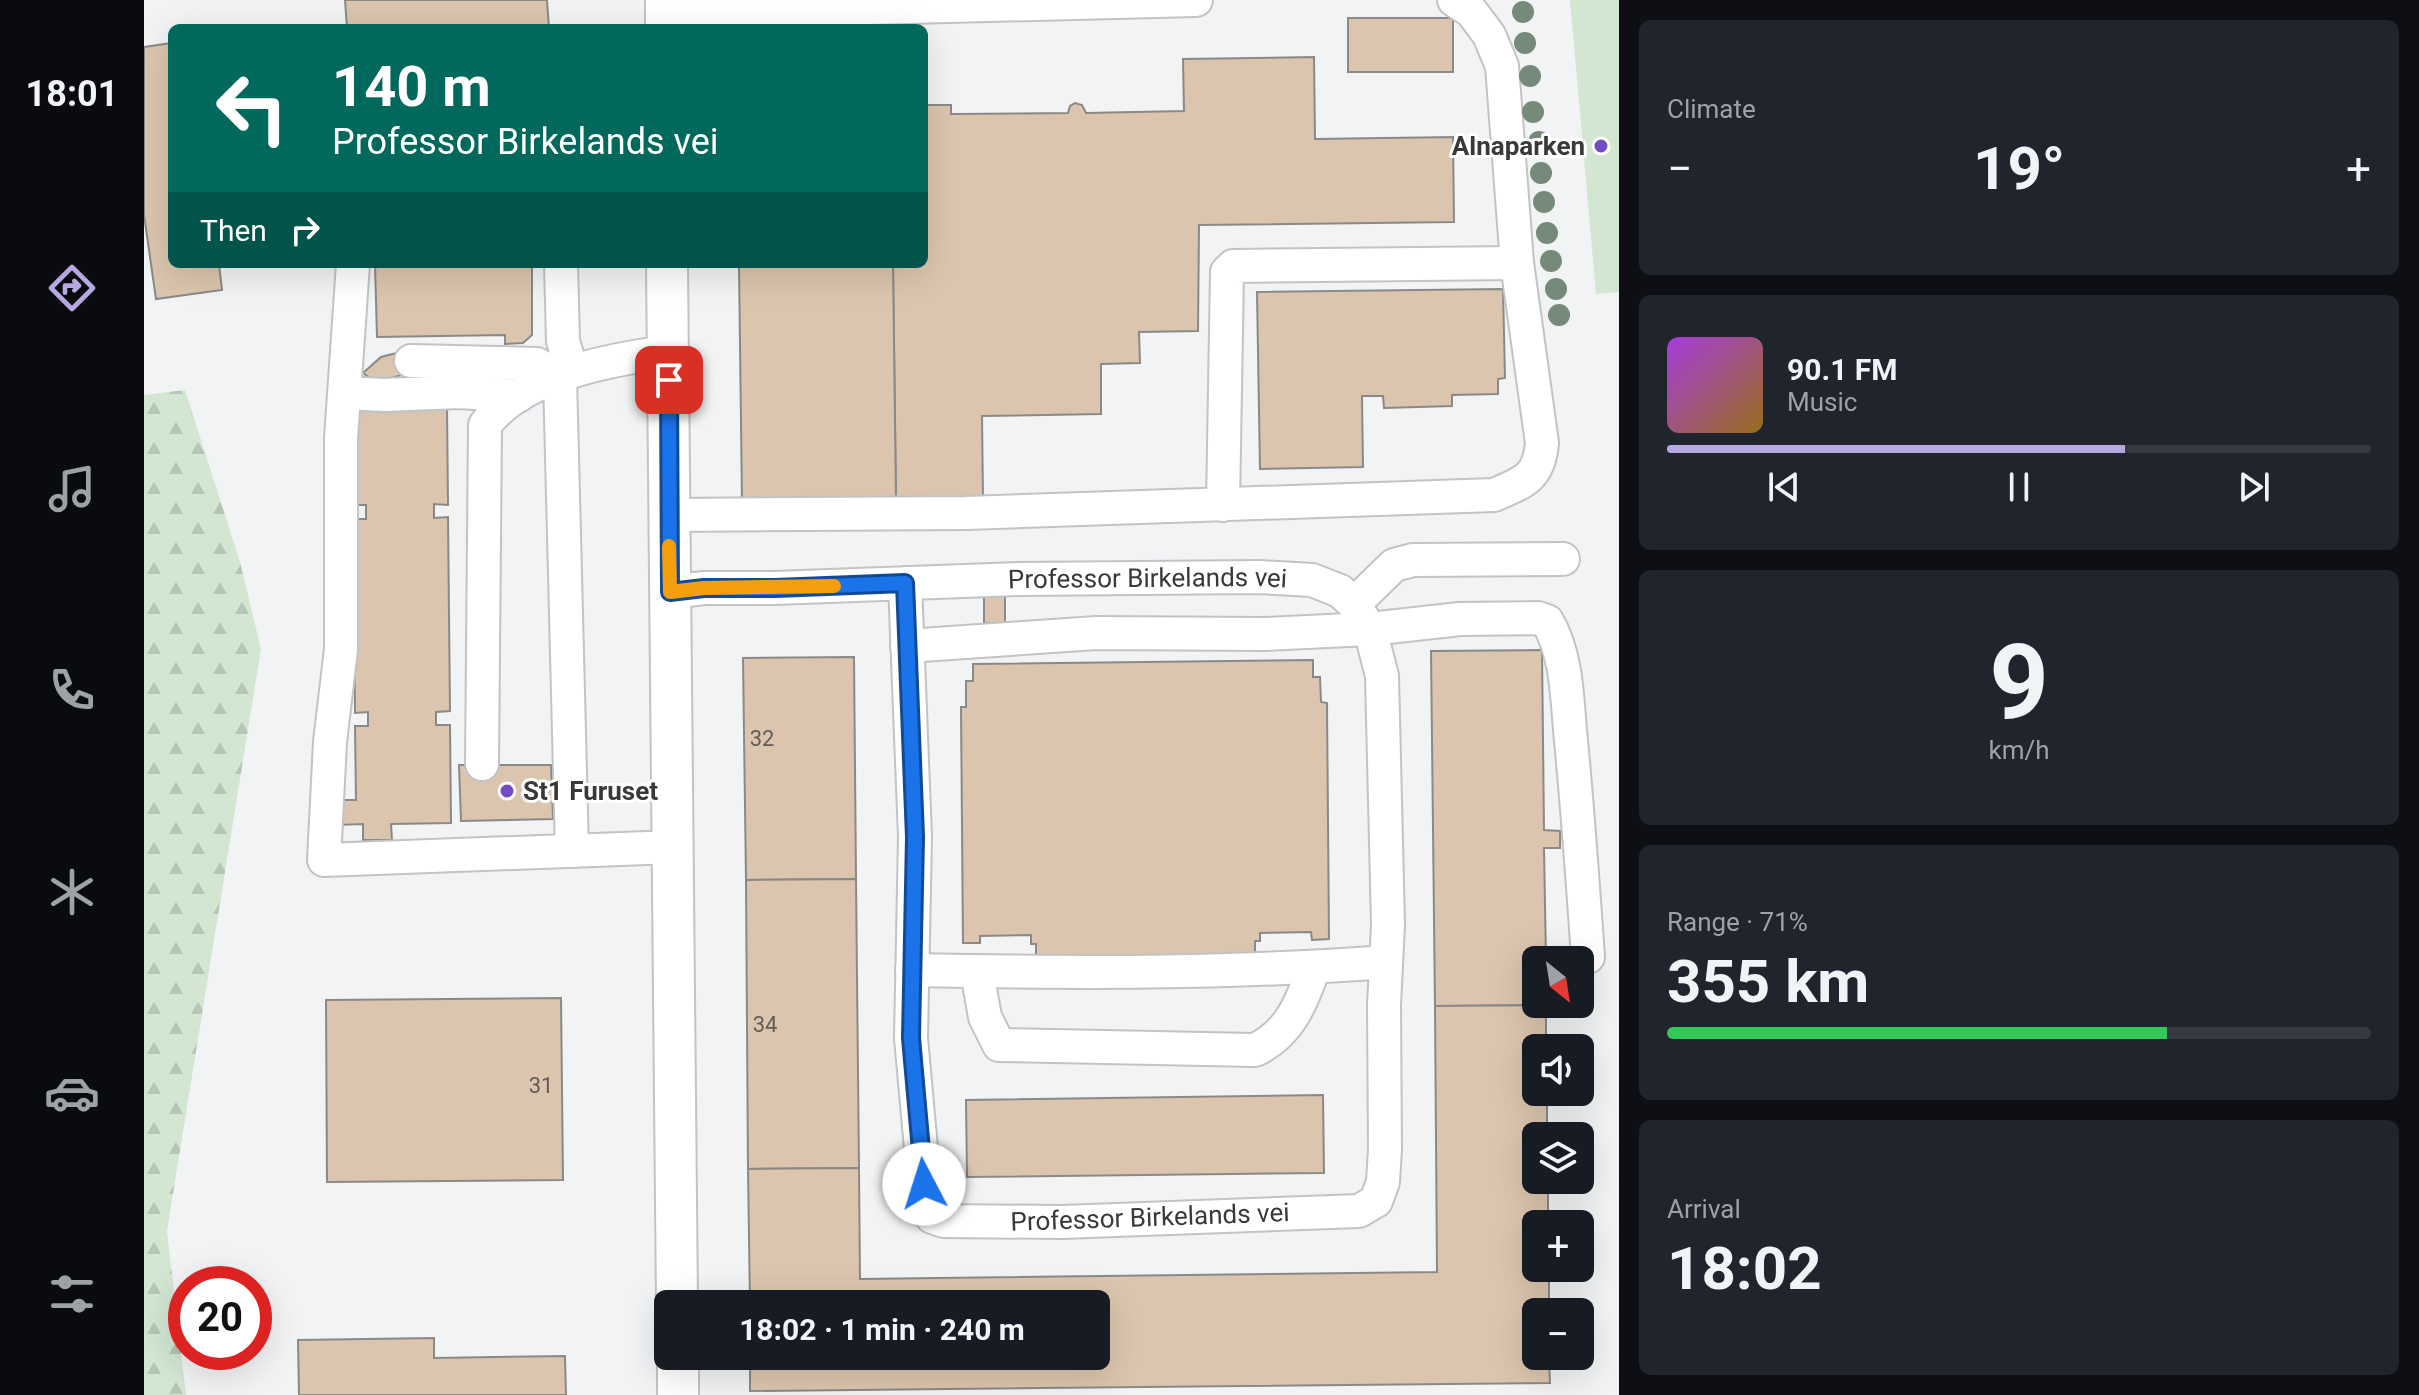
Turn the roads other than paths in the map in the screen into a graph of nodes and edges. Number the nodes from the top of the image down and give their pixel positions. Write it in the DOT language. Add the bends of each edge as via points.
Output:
graph roads {
  1 [pos="1196,0"];
  2 [pos="1454,0"];
  3 [pos="811,5"];
  4 [pos="666,14"];
  5 [pos="1517,263"];
  6 [pos="353,268"];
  7 [pos="561,268"];
  8 [pos="667,268"];
  9 [pos="668,352"];
  10 [pos="411,361"];
  11 [pos="566,374"];
  12 [pos="346,393"];
  13 [pos="518,396"];
  14 [pos="1223,505"];
  15 [pos="669,515"];
  16 [pos="1563,559"];
  17 [pos="905,583"];
  18 [pos="670,592"];
  19 [pos="1362,616"];
  20 [pos="907,646"];
  21 [pos="482,764"];
  22 [pos="674,847"];
  23 [pos="572,851"];
  24 [pos="1587,946"];
  25 [pos="1386,962"];
  26 [pos="1314,968"];
  27 [pos="912,970"];
  28 [pos="977,972"];
  29 [pos="677,1290"];
  30 [pos="678,1370"];
  31 [pos="678,1395"];
  1 -- 3 [label="lane"];
  2 -- 5 [label="lane" via="1471,11 1489,35 1502,66"];
  3 -- 4 [label="lane"];
  5 -- 14 [label="lane" via="1233,266 1227,272"];
  5 -- 14 [label="lane" via="1542,443 1539,466 1523,482 1494,495"];
  6 -- 12 [label="lane"];
  7 -- 11 [label="lane"];
  8 -- 9 [label="main road"];
  9 -- 11 [label="lane" via="625,357"];
  9 -- 15 [label="main road"];
  10 -- 11 [label="lane" via="537,364"];
  11 -- 13 [label="lane"];
  11 -- 23 [label="lane"];
  12 -- 13 [label="lane"];
  12 -- 23 [label="lane" via="341,438 341,649 324,860"];
  13 -- 21 [label="lane" via="496,410 485,425"];
  14 -- 15 [label="lane"];
  15 -- 18 [label="main road"];
  16 -- 19 [label="lane" via="1413,560 1394,565"];
  17 -- 18 [label="lane, Professor Birkelands vei"];
  17 -- 19 [label="lane, Professor Birkelands vei" via="1312,580 1340,591"];
  17 -- 20 [label="lane, Professor Birkelands vei"];
  18 -- 22 [label="main road"];
  19 -- 20 [label="lane, Professor Birkelands vei" via="1265,634 1096,633"];
  19 -- 24 [label="lane, Professor Birkelands vei" via="1547,621 1557,637 1563,666"];
  19 -- 25 [label="lane, Professor Birkelands vei" via="1382,676"];
  20 -- 27 [label="lane, Professor Birkelands vei" via="915,837"];
  22 -- 23 [label="lane"];
  22 -- 29 [label="main road"];
  25 -- 26 [label="lane"];
  25 -- 27 [label="lane, Professor Birkelands vei" via="1385,1149 1376,1201 1359,1211 1062,1222 932,1217 926,1203 911,1038"];
  26 -- 28 [label="lane"];
  26 -- 28 [label="lane" via="1291,1021 1269,1044 1255,1050 999,1045 985,1017"];
  27 -- 28 [label="lane"];
  30 -- 31 [label="main road"];
}
